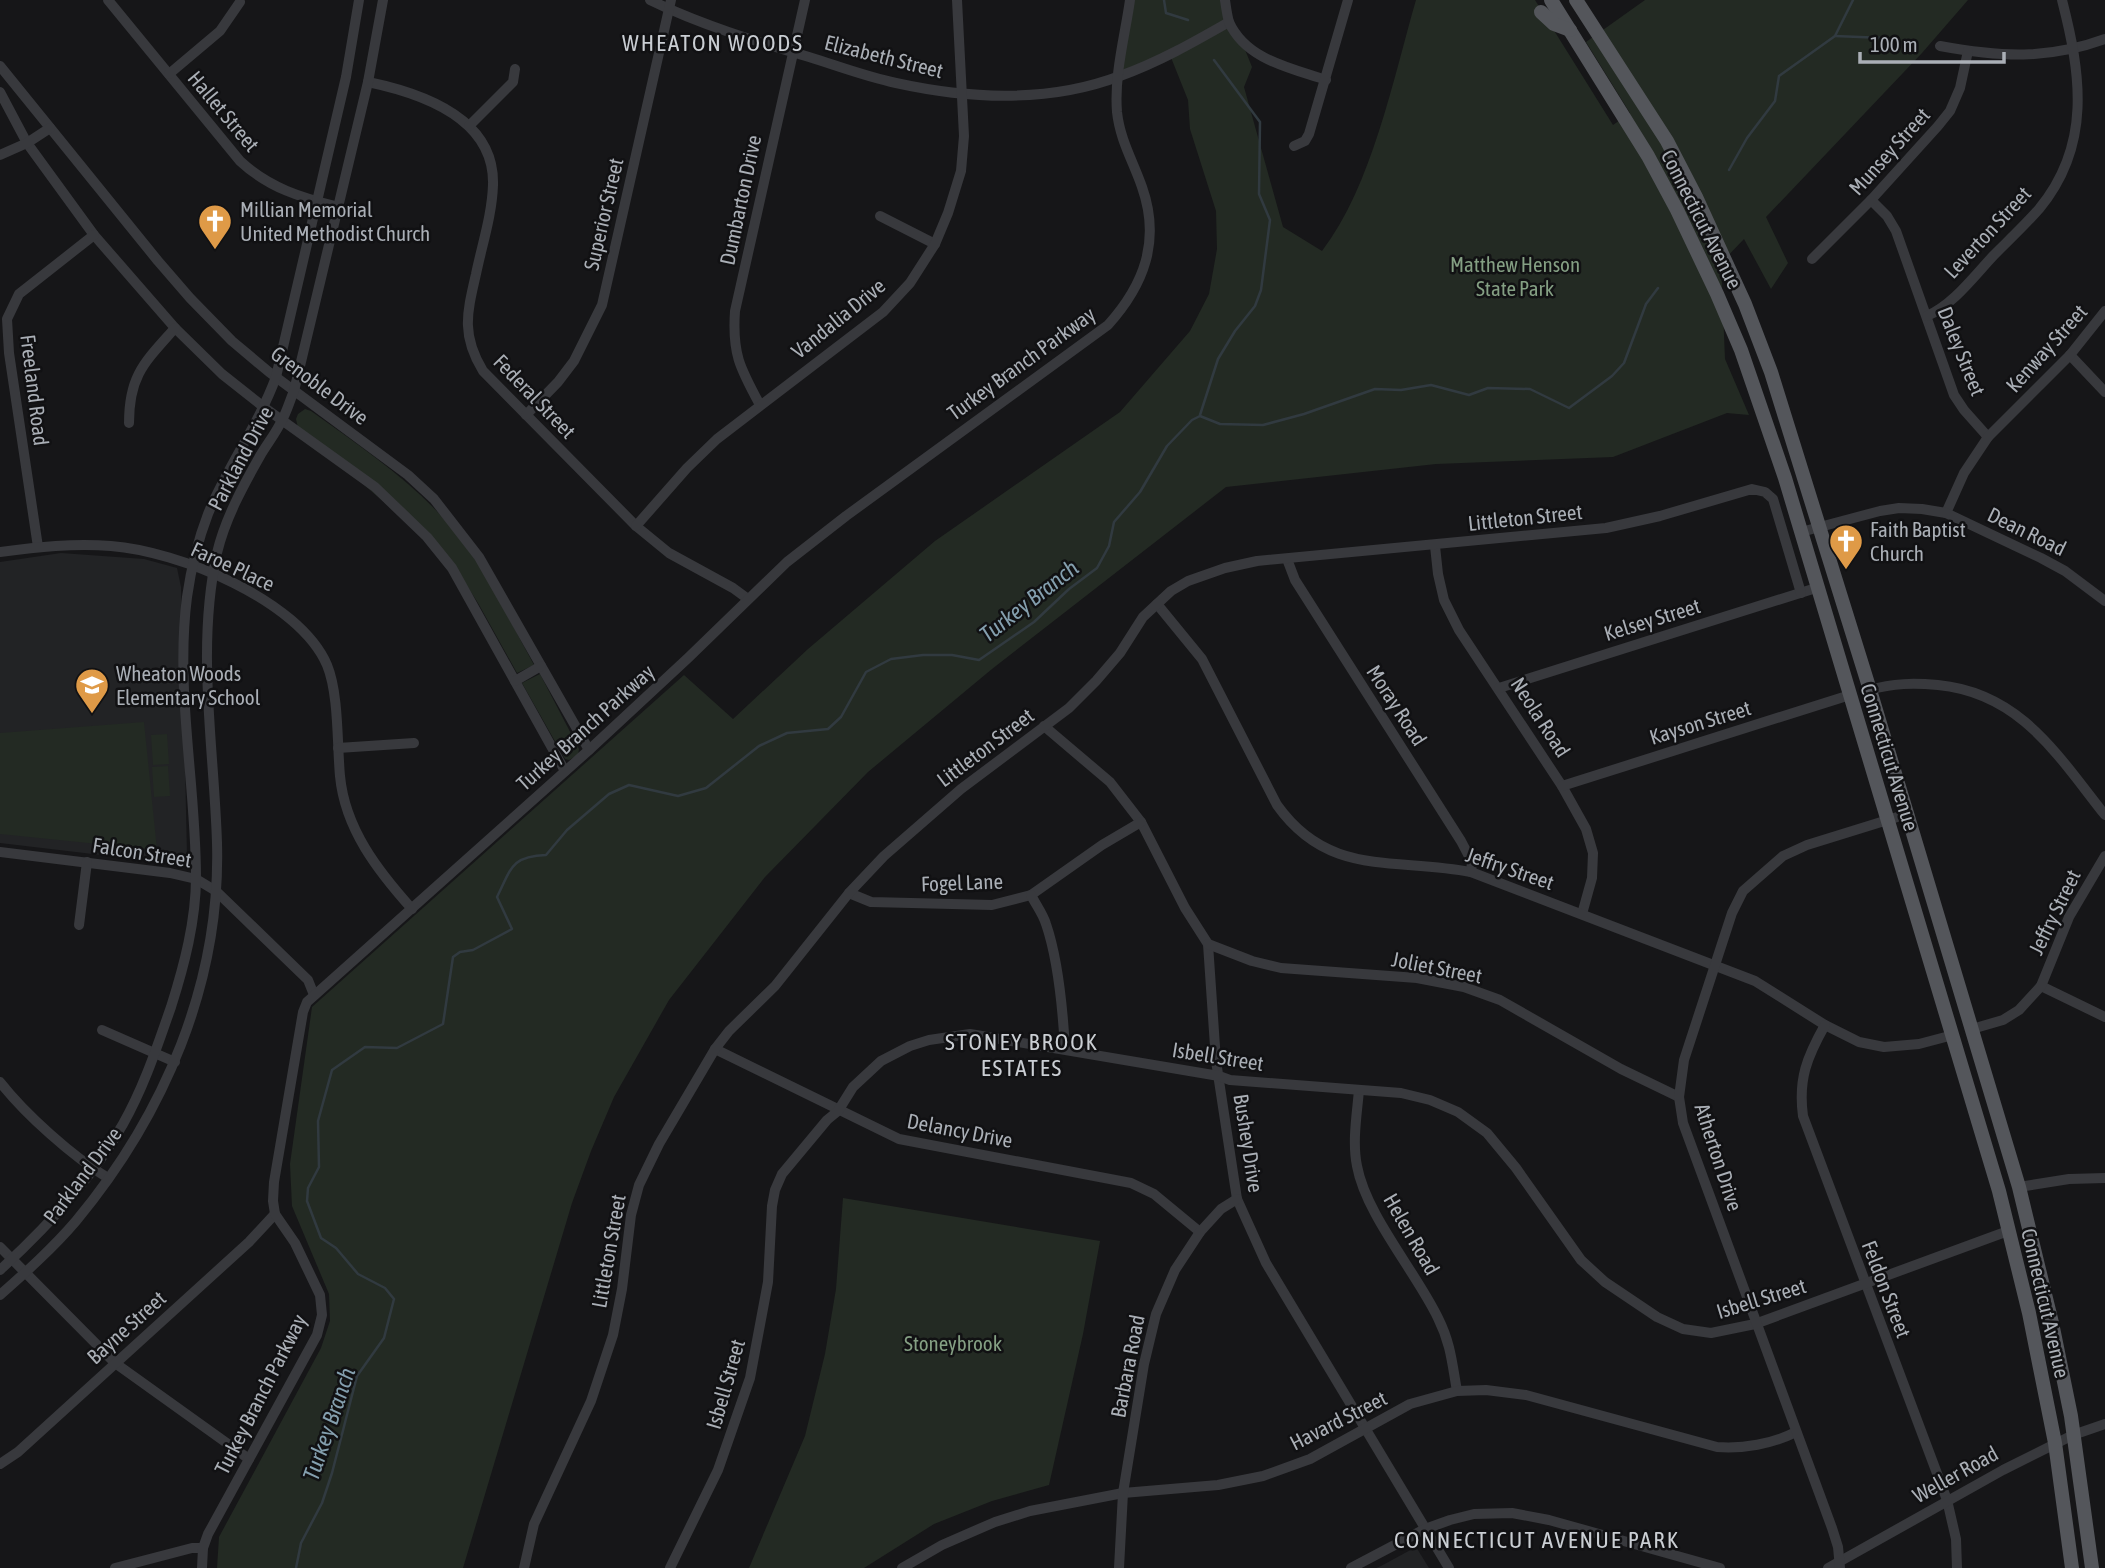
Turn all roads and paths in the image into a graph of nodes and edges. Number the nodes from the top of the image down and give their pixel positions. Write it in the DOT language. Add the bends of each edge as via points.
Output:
graph roads {
  1 [pos="108,0"];
  2 [pos="359,0"];
  3 [pos="383,0"];
  4 [pos="650,0"];
  5 [pos="805,0"];
  6 [pos="957,0"];
  7 [pos="1130,0"];
  8 [pos="1225,0"];
  9 [pos="1348,0"];
  10 [pos="1552,0"];
  11 [pos="1576,0"];
  12 [pos="2062,0"];
  13 [pos="240,2"];
  14 [pos="670,5"];
  15 [pos="1541,12"];
  16 [pos="1229,22"];
  17 [pos="1574,36"];
  18 [pos="2105,38"];
  19 [pos="1940,46"];
  20 [pos="2075,50"];
  21 [pos="1968,51"];
  22 [pos="793,52"];
  23 [pos="0,66"];
  24 [pos="515,69"];
  25 [pos="169,74"];
  26 [pos="1119,77"];
  27 [pos="1326,80"];
  28 [pos="368,82"];
  29 [pos="0,92"];
  30 [pos="962,94"];
  31 [pos="469,127"];
  32 [pos="50,128"];
  33 [pos="27,143"];
  34 [pos="1294,146"];
  35 [pos="0,155"];
  36 [pos="1871,200"];
  37 [pos="315,201"];
  38 [pos="339,206"];
  39 [pos="880,216"];
  40 [pos="94,235"];
  41 [pos="935,244"];
  42 [pos="1812,260"];
  43 [pos="2105,312"];
  44 [pos="1927,316"];
  45 [pos="175,328"];
  46 [pos="2070,355"];
  47 [pos="276,377"];
  48 [pos="294,391"];
  49 [pos="2105,392"];
  50 [pos="760,405"];
  51 [pos="265,408"];
  52 [pos="526,415"];
  53 [pos="282,421"];
  54 [pos="129,423"];
  55 [pos="1988,437"];
  56 [pos="1946,513"];
  57 [pos="636,526"];
  58 [pos="1819,527"];
  59 [pos="1801,531"];
  60 [pos="1435,546"];
  61 [pos="37,547"];
  62 [pos="0,552"];
  63 [pos="1287,559"];
  64 [pos="193,566"];
  65 [pos="213,575"];
  66 [pos="1816,588"];
  67 [pos="1801,593"];
  68 [pos="748,599"];
  69 [pos="2105,601"];
  70 [pos="1157,604"];
  71 [pos="541,666"];
  72 [pos="515,681"];
  73 [pos="1499,688"];
  74 [pos="1870,690"];
  75 [pos="1850,695"];
  76 [pos="1045,726"];
  77 [pos="414,743"];
  78 [pos="338,748"];
  79 [pos="589,750"];
  80 [pos="565,771"];
  81 [pos="1562,786"];
  82 [pos="1907,814"];
  83 [pos="2105,815"];
  84 [pos="1887,821"];
  85 [pos="1141,822"];
  86 [pos="0,852"];
  87 [pos="2105,856"];
  88 [pos="87,862"];
  89 [pos="1471,872"];
  90 [pos="196,879"];
  91 [pos="216,891"];
  92 [pos="849,893"];
  93 [pos="1031,895"];
  94 [pos="412,909"];
  95 [pos="1582,914"];
  96 [pos="79,925"];
  97 [pos="1208,944"];
  98 [pos="1714,966"];
  99 [pos="2042,986"];
  100 [pos="314,995"];
  101 [pos="2105,1017"];
  102 [pos="1825,1025"];
  103 [pos="1972,1029"];
  104 [pos="102,1030"];
  105 [pos="1953,1035"];
  106 [pos="715,1049"];
  107 [pos="1065,1049"];
  108 [pos="155,1053"];
  109 [pos="175,1062"];
  110 [pos="1219,1076"];
  111 [pos="0,1082"];
  112 [pos="1359,1090"];
  113 [pos="1679,1097"];
  114 [pos="838,1111"];
  115 [pos="92,1168"];
  116 [pos="108,1178"];
  117 [pos="2105,1178"];
  118 [pos="2019,1187"];
  119 [pos="1237,1199"];
  120 [pos="275,1214"];
  121 [pos="2008,1231"];
  122 [pos="1200,1232"];
  123 [pos="0,1247"];
  124 [pos="11,1260"];
  125 [pos="0,1270"];
  126 [pos="25,1273"];
  127 [pos="1864,1284"];
  128 [pos="0,1295"];
  129 [pos="1755,1325"];
  130 [pos="115,1363"];
  131 [pos="1457,1391"];
  132 [pos="2105,1424"];
  133 [pos="1364,1429"];
  134 [pos="1796,1432"];
  135 [pos="2073,1434"];
  136 [pos="2055,1443"];
  137 [pos="249,1459"];
  138 [pos="0,1464"];
  139 [pos="1123,1493"];
  140 [pos="1947,1500"];
  141 [pos="1425,1530"];
  142 [pos="204,1548"];
  143 [pos="1840,1564"];
  144 [pos="115,1568"];
  145 [pos="202,1568"];
  146 [pos="524,1568"];
  147 [pos="670,1568"];
  148 [pos="902,1568"];
  149 [pos="1119,1568"];
  150 [pos="1350,1568"];
  151 [pos="1449,1568"];
  152 [pos="1720,1568"];
  153 [pos="1828,1568"];
  154 [pos="1957,1568"];
  155 [pos="2072,1568"];
  156 [pos="2092,1568"];
  1 -- 25 [label="street, Hallet Street"];
  2 -- 37 [label="street, Parkland Drive" via="346,77"];
  3 -- 28 [label="street, Parkland Drive"];
  4 -- 14 [label="street, Elizabeth Street"];
  5 -- 22 [label="street, Dumbarton Drive"];
  6 -- 30 [label="street, Vandalia Drive"];
  7 -- 26 [label="street, Turkey Branch Parkway"];
  8 -- 16 [label="street"];
  9 -- 27 [label="street"];
  10 -- 17 [label="main road, Connecticut Avenue"];
  11 -- 58 [label="main road, Connecticut Avenue" via="1667,141 1696,197 1771,373"];
  12 -- 20 [label="street, Leverton Street"];
  13 -- 25 [label="street" via="220,31"];
  14 -- 22 [label="street, Elizabeth Street" via="702,24"];
  14 -- 52 [label="street, Superior Street" via="602,305 574,361"];
  15 -- 17 [label="main road"];
  16 -- 26 [label="street, Elizabeth Street"];
  16 -- 27 [label="street" via="1259,57"];
  17 -- 59 [label="main road, Connecticut Avenue" via="1648,156 1706,272 1741,350"];
  18 -- 20 [label="street"];
  19 -- 21 [label="street"];
  20 -- 21 [label="street" via="2021,56"];
  20 -- 44 [label="street, Leverton Street" via="2077,122 2068,157 2052,189 1957,293"];
  21 -- 36 [label="street, Munsey Street" via="1950,111"];
  22 -- 30 [label="street, Elizabeth Street" via="893,83"];
  22 -- 50 [label="street, Dumbarton Drive" via="735,312 735,353"];
  23 -- 32 [label="street, Grenoble Drive"];
  24 -- 31 [label="street" via="513,82"];
  25 -- 37 [label="street, Hallet Street" via="257,177"];
  26 -- 30 [label="street, Elizabeth Street" via="1034,94"];
  26 -- 68 [label="street, Turkey Branch Parkway" via="1121,135 1143,189 1149,242 1146,264 1125,306 1108,325 846,516"];
  27 -- 34 [label="street" via="1310,134"];
  28 -- 31 [label="street, Federal Street" via="426,98"];
  28 -- 38 [label="street, Parkland Drive"];
  29 -- 33 [label="street"];
  30 -- 41 [label="street, Vandalia Drive" via="961,171"];
  31 -- 52 [label="street, Federal Street" via="486,151 493,182 467,317 468,341 482,371"];
  32 -- 33 [label="street"];
  32 -- 47 [label="street, Grenoble Drive" via="190,298"];
  33 -- 35 [label="street"];
  33 -- 40 [label="street"];
  36 -- 42 [label="street, Munsey Street"];
  36 -- 44 [label="street, Daley Street" via="1896,231"];
  37 -- 38 [label="street, Hallet Street"];
  37 -- 47 [label="street, Parkland Drive"];
  38 -- 48 [label="street, Parkland Drive"];
  39 -- 41 [label="street"];
  40 -- 45 [label="street"];
  40 -- 61 [label="street, Freeland Road" via="19,294 7,319"];
  41 -- 50 [label="street, Vandalia Drive" via="910,283 883,312"];
  43 -- 46 [label="street, Kenway Street"];
  44 -- 55 [label="street, Daley Street" via="1954,396"];
  45 -- 51 [label="street"];
  45 -- 54 [label="street" via="135,377"];
  46 -- 49 [label="street"];
  46 -- 55 [label="street, Kenway Street"];
  47 -- 48 [label="street, Grenoble Drive"];
  47 -- 51 [label="street, Parkland Drive"];
  48 -- 53 [label="street, Parkland Drive"];
  48 -- 71 [label="street, Grenoble Drive" via="434,499 480,557"];
  50 -- 57 [label="street, Vandalia Drive" via="687,468"];
  51 -- 53 [label="street"];
  51 -- 64 [label="street, Parkland Drive" via="208,513"];
  52 -- 57 [label="street, Federal Street"];
  53 -- 65 [label="street, Parkland Drive" via="226,523"];
  53 -- 72 [label="street" via="375,487 427,537 452,568"];
  55 -- 56 [label="street, Kenway Street" via="1964,473"];
  56 -- 58 [label="street, Dean Road" via="1899,508"];
  56 -- 69 [label="street, Dean Road" via="2065,571"];
  57 -- 68 [label="street, Federal Street" via="669,553"];
  58 -- 59 [label="street, Dean Road"];
  58 -- 74 [label="main road, Connecticut Avenue"];
  59 -- 66 [label="main road, Connecticut Avenue"];
  60 -- 63 [label="street, Littleton Street"];
  60 -- 67 [label="street, Littleton Street" via="1606,528 1757,489 1773,499"];
  60 -- 73 [label="street, Neola Road" via="1444,600"];
  61 -- 62 [label="street, Faroe Place"];
  61 -- 64 [label="street, Faroe Place" via="111,546 151,552"];
  63 -- 70 [label="street, Littleton Street" via="1225,568 1188,581"];
  63 -- 89 [label="street, Moray Road" via="1294,580 1461,841 1472,862"];
  64 -- 65 [label="street, Faroe Place"];
  64 -- 90 [label="street, Parkland Drive" via="183,638"];
  65 -- 78 [label="street, Faroe Place" via="264,599 299,625 317,646 332,683"];
  65 -- 91 [label="street, Parkland Drive" via="206,663"];
  66 -- 67 [label="street, Kelsey Street"];
  66 -- 75 [label="main road, Connecticut Avenue"];
  67 -- 73 [label="street, Kelsey Street"];
  68 -- 79 [label="street, Turkey Branch Parkway"];
  70 -- 76 [label="street, Littleton Street" via="1096,681"];
  70 -- 89 [label="street, Jeffry Street" via="1202,659 1278,805 1308,838 1345,858"];
  71 -- 72 [label="street"];
  71 -- 79 [label="street, Grenoble Drive"];
  72 -- 80 [label="street"];
  73 -- 81 [label="street, Neola Road"];
  74 -- 82 [label="main road, Connecticut Avenue"];
  74 -- 83 [label="street" via="1889,684 1952,686 2012,710 2050,745"];
  75 -- 81 [label="street, Kayson Street"];
  75 -- 84 [label="main road, Connecticut Avenue"];
  76 -- 85 [label="street, Bushey Drive" via="1110,782"];
  76 -- 92 [label="street, Littleton Street" via="927,818"];
  77 -- 78 [label="street"];
  78 -- 94 [label="street, Faroe Place" via="340,779 355,830 384,879"];
  79 -- 80 [label="street, Turkey Branch Parkway"];
  80 -- 94 [label="street, Turkey Branch Parkway"];
  81 -- 95 [label="street, Neola Road" via="1586,829 1593,853"];
  82 -- 84 [label="street, Atherton Drive"];
  82 -- 103 [label="main road, Connecticut Avenue"];
  84 -- 98 [label="street, Atherton Drive" via="1807,845 1766,869 1743,891"];
  84 -- 105 [label="main road, Connecticut Avenue"];
  85 -- 93 [label="street, Fogel Lane"];
  85 -- 97 [label="street, Bushey Drive"];
  86 -- 88 [label="street, Falcon Street"];
  87 -- 99 [label="street, Jeffry Street" via="2069,917"];
  88 -- 90 [label="street, Falcon Street"];
  88 -- 96 [label="street"];
  89 -- 95 [label="street, Jeffry Street"];
  90 -- 91 [label="street, Falcon Street"];
  90 -- 108 [label="street, Parkland Drive" via="184,967"];
  91 -- 100 [label="street, Falcon Street" via="308,980"];
  91 -- 109 [label="street, Parkland Drive" via="198,998"];
  92 -- 93 [label="street, Fogel Lane" via="871,902 953,905 992,905"];
  92 -- 106 [label="street, Littleton Street" via="775,986"];
  93 -- 107 [label="street" via="1049,936"];
  94 -- 100 [label="street, Turkey Branch Parkway"];
  95 -- 98 [label="street, Jeffry Street"];
  97 -- 110 [label="street, Bushey Drive"];
  97 -- 113 [label="street, Joliet Street" via="1281,968 1417,978 1464,987 1500,1000"];
  98 -- 102 [label="street, Jeffry Street" via="1755,981"];
  98 -- 113 [label="street, Atherton Drive" via="1684,1060"];
  99 -- 101 [label="street"];
  99 -- 103 [label="street, Jeffry Street" via="2020,1010"];
  100 -- 120 [label="street, Turkey Branch Parkway" via="303,1012 274,1182"];
  102 -- 105 [label="street, Jeffry Street" via="1884,1047"];
  102 -- 127 [label="street, Feldon Street" via="1806,1064 1800,1091 1802,1116"];
  103 -- 118 [label="main road, Connecticut Avenue"];
  104 -- 108 [label="street"];
  105 -- 121 [label="main road, Connecticut Avenue"];
  106 -- 114 [label="street, Delancy Drive"];
  106 -- 146 [label="street, Littleton Street" via="639,1185 613,1335 591,1401 534,1524"];
  107 -- 110 [label="street, Isbell Street"];
  107 -- 114 [label="street, Isbell Street" via="970,1034 929,1040 881,1061 853,1087"];
  108 -- 109 [label="street"];
  108 -- 115 [label="street, Parkland Drive" via="122,1126"];
  109 -- 116 [label="street, Parkland Drive" via="142,1127"];
  110 -- 112 [label="street, Isbell Street"];
  110 -- 119 [label="street, Bushey Drive"];
  111 -- 115 [label="street" via="16,1102"];
  112 -- 129 [label="street, Isbell Street" via="1430,1100 1458,1112 1487,1133 1581,1260 1657,1317 1683,1329 1711,1333"];
  112 -- 131 [label="street, Helen Road" via="1356,1150 1360,1179 1438,1317 1453,1360"];
  113 -- 129 [label="street, Atherton Drive" via="1683,1123"];
  114 -- 122 [label="street, Delancy Drive" via="899,1139 1131,1183 1154,1195"];
  114 -- 147 [label="street, Isbell Street" via="790,1164 775,1190 768,1282 750,1378 718,1470"];
  115 -- 116 [label="street"];
  115 -- 124 [label="street, Parkland Drive" via="55,1216"];
  116 -- 126 [label="street, Parkland Drive" via="75,1222"];
  117 -- 118 [label="street"];
  118 -- 135 [label="main road, Connecticut Avenue"];
  119 -- 122 [label="street, Barbara Road"];
  119 -- 133 [label="street, Bushey Drive" via="1266,1264"];
  120 -- 130 [label="street, Bayne Street"];
  120 -- 137 [label="street, Turkey Branch Parkway" via="315,1282 322,1315 317,1335"];
  121 -- 127 [label="street, Isbell Street"];
  121 -- 136 [label="main road, Connecticut Avenue"];
  122 -- 139 [label="street, Barbara Road" via="1175,1270 1156,1314"];
  123 -- 124 [label="street"];
  124 -- 125 [label="street, Parkland Drive"];
  124 -- 126 [label="street"];
  126 -- 128 [label="street, Parkland Drive"];
  126 -- 130 [label="street"];
  127 -- 129 [label="street, Isbell Street"];
  127 -- 140 [label="street, Feldon Street"];
  129 -- 134 [label="street, Atherton Drive"];
  130 -- 137 [label="street"];
  130 -- 138 [label="street, Bayne Street"];
  131 -- 133 [label="street, Havard Street" via="1410,1404"];
  131 -- 134 [label="street, Havard Street" via="1526,1395 1717,1447 1762,1443"];
  132 -- 135 [label="street, Weller Road"];
  133 -- 139 [label="street, Havard Street" via="1310,1459 1263,1476 1218,1485"];
  133 -- 141 [label="street, Bushey Drive"];
  134 -- 143 [label="street, Atherton Drive" via="1832,1528"];
  135 -- 136 [label="street, Weller Road"];
  135 -- 156 [label="main road, Connecticut Avenue"];
  136 -- 140 [label="street, Weller Road"];
  136 -- 155 [label="main road, Connecticut Avenue"];
  137 -- 142 [label="street, Turkey Branch Parkway"];
  139 -- 148 [label="street, Havard Street" via="995,1522"];
  139 -- 149 [label="street, Barbara Road"];
  140 -- 143 [label="street, Weller Road"];
  140 -- 154 [label="street, Feldon Street"];
  141 -- 150 [label="street"];
  141 -- 151 [label="street, Bushey Drive"];
  141 -- 152 [label="street" via="1474,1514 1512,1513"];
  142 -- 144 [label="street"];
  142 -- 145 [label="street, Turkey Branch Parkway"];
  143 -- 153 [label="street, Weller Road"];
}
